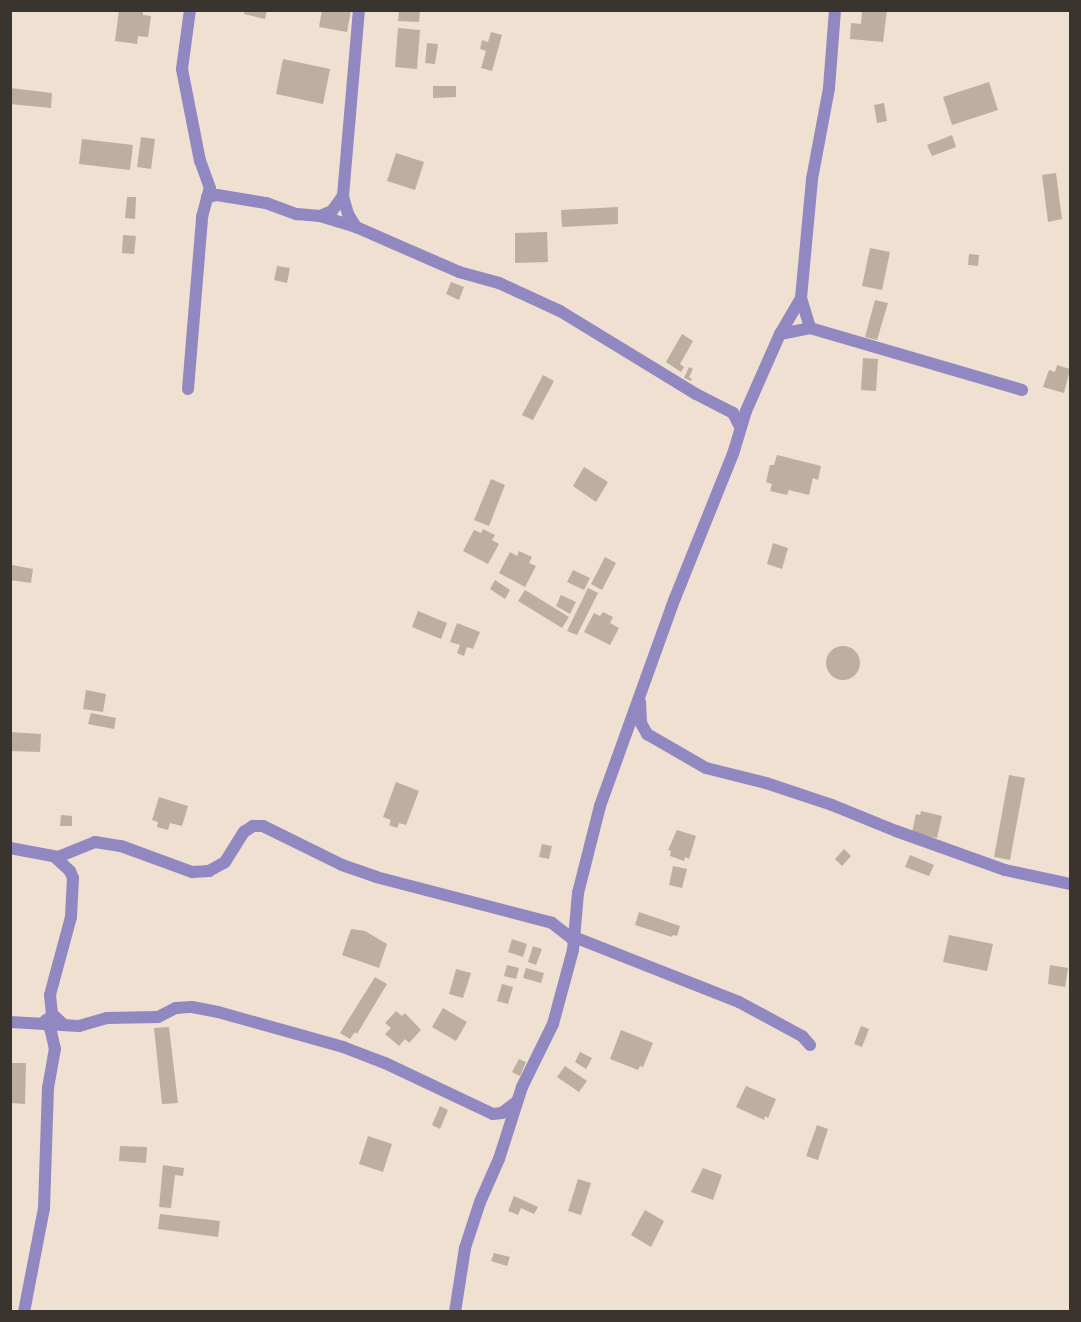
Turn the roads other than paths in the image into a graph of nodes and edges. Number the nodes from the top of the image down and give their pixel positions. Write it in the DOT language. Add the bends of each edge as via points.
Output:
graph roads {
  1 [pos="190,10"];
  2 [pos="359,10"];
  3 [pos="835,10"];
  4 [pos="211,193"];
  5 [pos="343,196"];
  6 [pos="320,216"];
  7 [pos="356,227"];
  8 [pos="801,298"];
  9 [pos="810,328"];
  10 [pos="780,334"];
  11 [pos="188,389"];
  12 [pos="1022,390"];
  13 [pos="746,411"];
  14 [pos="732,412"];
  15 [pos="741,427"];
  16 [pos="639,698"];
  17 [pos="647,734"];
  18 [pos="622,746"];
  19 [pos="87,846"];
  20 [pos="10,848"];
  21 [pos="55,857"];
  22 [pos="73,878"];
  23 [pos="1071,884"];
  24 [pos="576,918"];
  25 [pos="561,928"];
  26 [pos="574,938"];
  27 [pos="48,1018"];
  28 [pos="10,1022"];
  29 [pos="810,1045"];
  30 [pos="518,1101"];
  31 [pos="493,1114"];
  32 [pos="508,1130"];
  33 [pos="24,1311"];
  34 [pos="455,1311"];
  1 -- 4 [label="street" via="182,69 200,161"];
  2 -- 5 [label="street"];
  3 -- 8 [label="street" via="829,88 812,179"];
  4 -- 6 [label="street"];
  4 -- 11 [label="street" via="202,217"];
  5 -- 6 [label="street" via="332,211"];
  5 -- 7 [label="street"];
  6 -- 7 [label="street"];
  7 -- 14 [label="street" via="560,310"];
  8 -- 9 [label="street"];
  8 -- 10 [label="street"];
  9 -- 10 [label="street"];
  9 -- 12 [label="street"];
  10 -- 13 [label="street"];
  13 -- 14 [label="street"];
  13 -- 15 [label="street"];
  14 -- 15 [label="street"];
  15 -- 16 [label="street"];
  16 -- 17 [label="street" via="641,723"];
  16 -- 18 [label="street"];
  17 -- 18 [label="street"];
  17 -- 23 [label="street" via="706,768 832,805 1005,870"];
  18 -- 24 [label="street" via="600,806 578,893"];
  19 -- 21 [label="street"];
  19 -- 22 [label="street" via="76,862"];
  19 -- 25 [label="street" via="95,842 121,846 192,872 209,871 225,862 244,832 253,826 263,826 342,865 376,877"];
  20 -- 21 [label="street"];
  21 -- 22 [label="street"];
  22 -- 27 [label="street" via="71,916 50,995"];
  24 -- 25 [label="street"];
  24 -- 26 [label="street"];
  25 -- 26 [label="street"];
  26 -- 29 [label="street" via="739,1002 802,1036"];
  26 -- 30 [label="street" via="553,1024"];
  27 -- 28 [label="street"];
  27 -- 31 [label="street" via="79,1026 107,1018 158,1017 176,1008 218,1012 343,1047"];
  27 -- 33 [label="street" via="55,1049 48,1088 44,1208"];
  30 -- 31 [label="street" via="502,1113"];
  30 -- 32 [label="street"];
  31 -- 32 [label="street" via="506,1123"];
  32 -- 34 [label="street" via="465,1248"];
}
